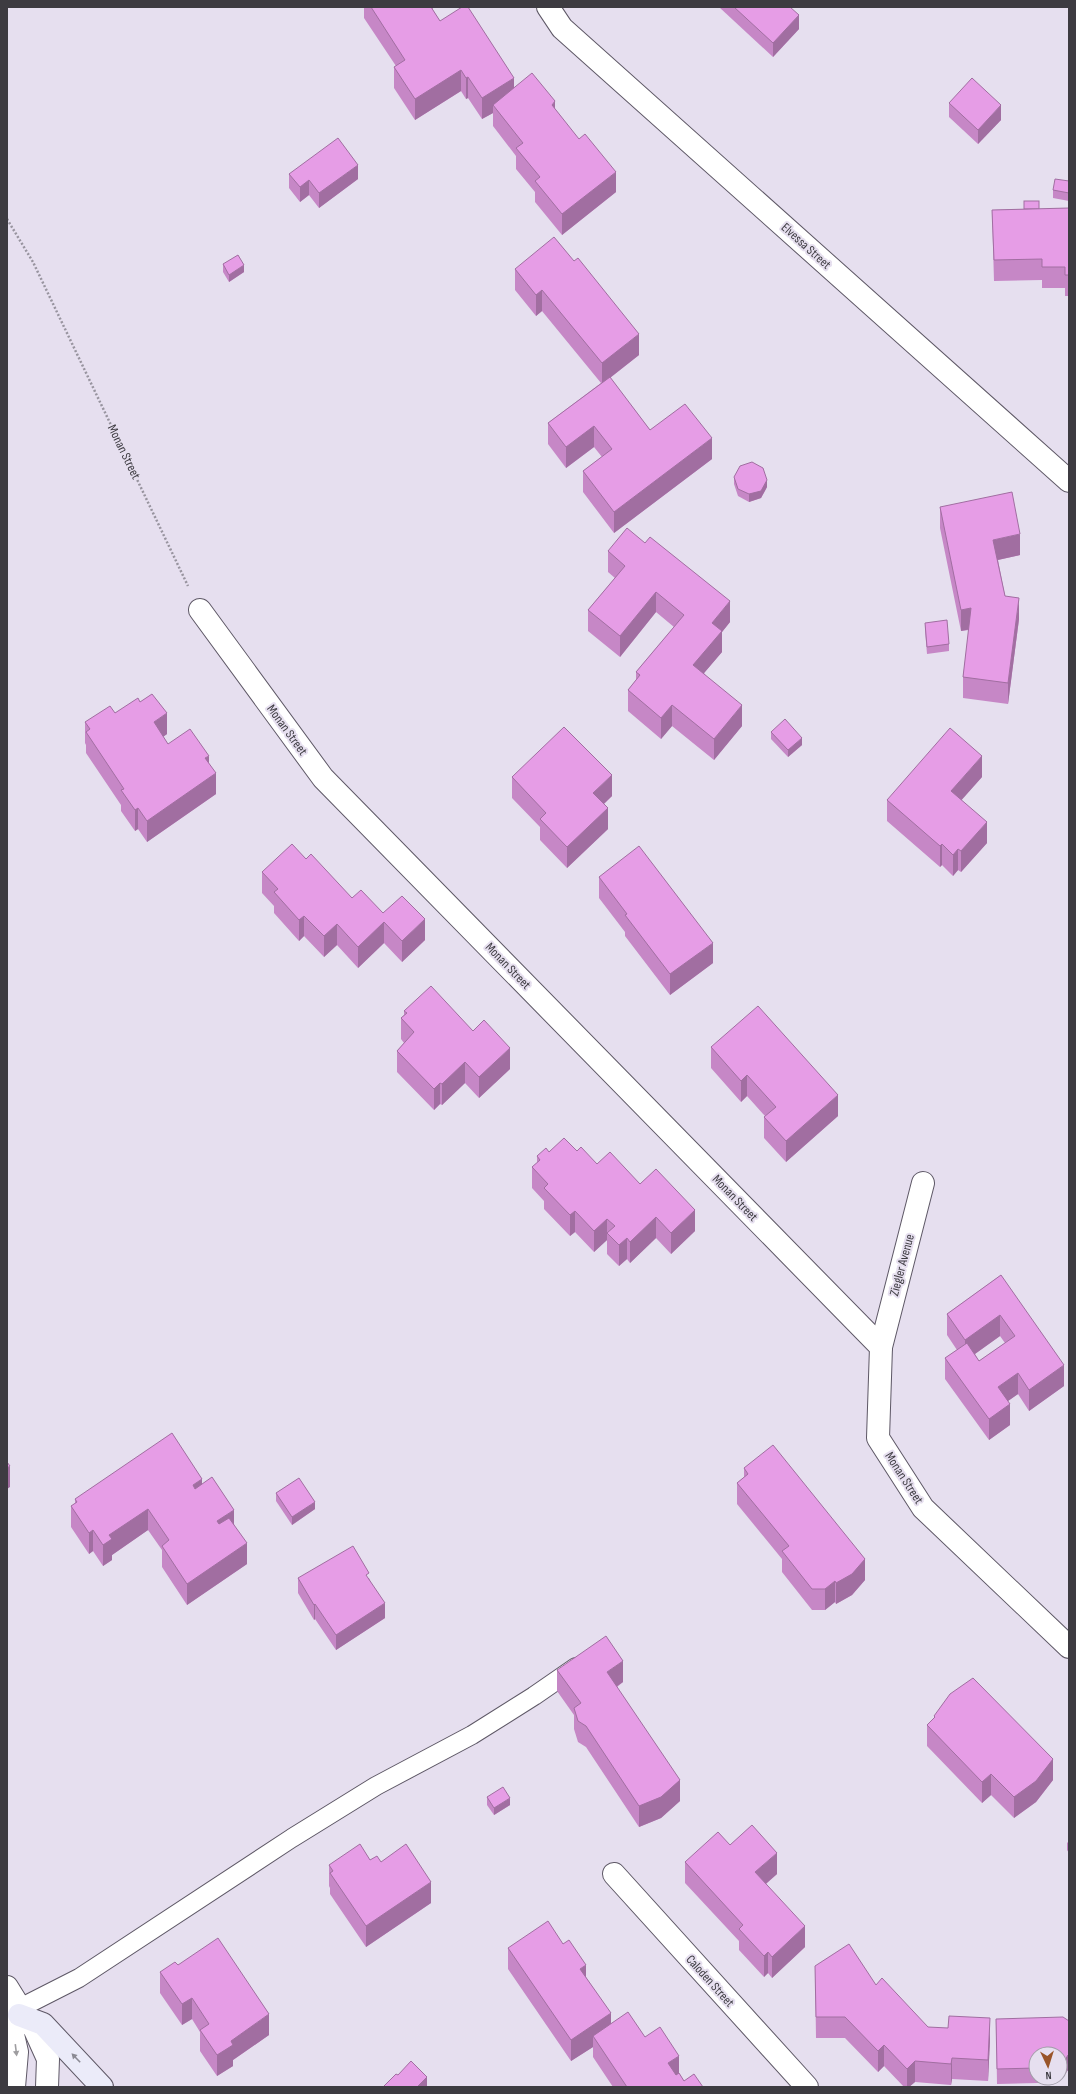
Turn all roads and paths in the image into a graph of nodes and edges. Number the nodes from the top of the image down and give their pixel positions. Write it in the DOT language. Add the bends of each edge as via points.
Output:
graph roads {
  1 [pos="548,7"];
  2 [pos="7,219"];
  3 [pos="1069,481"];
  4 [pos="200,610"];
  5 [pos="923,1183"];
  6 [pos="881,1347"];
  7 [pos="1069,1647"];
  8 [pos="588,1659"];
  9 [pos="614,1874"];
  10 [pos="7,1987"];
  11 [pos="20,2012"];
  12 [pos="14,2087"];
  13 [pos="47,2087"];
  14 [pos="102,2087"];
  15 [pos="808,2087"];
  1 -- 3 [label="street, Elvessa Street" via="562,28"];
  2 -- 4 [label="path, Monan Street" via="33,262"];
  4 -- 6 [label="street, Monan Street" via="323,778"];
  5 -- 6 [label="street, Ziegler Avenue"];
  6 -- 7 [label="street, Monan Street" via="878,1438 923,1508"];
  8 -- 11 [label="lane" via="472,1735 376,1786 79,1978"];
  9 -- 15 [label="street, Caloden Street"];
  10 -- 11 [label="street"];
  11 -- 12 [label="street, one-way" via="12,2030 17,2052"];
  11 -- 13 [label="street" via="34,2028 48,2059"];
  14 -- 11 [label="main road, one-way" via="43,2024"];
}
